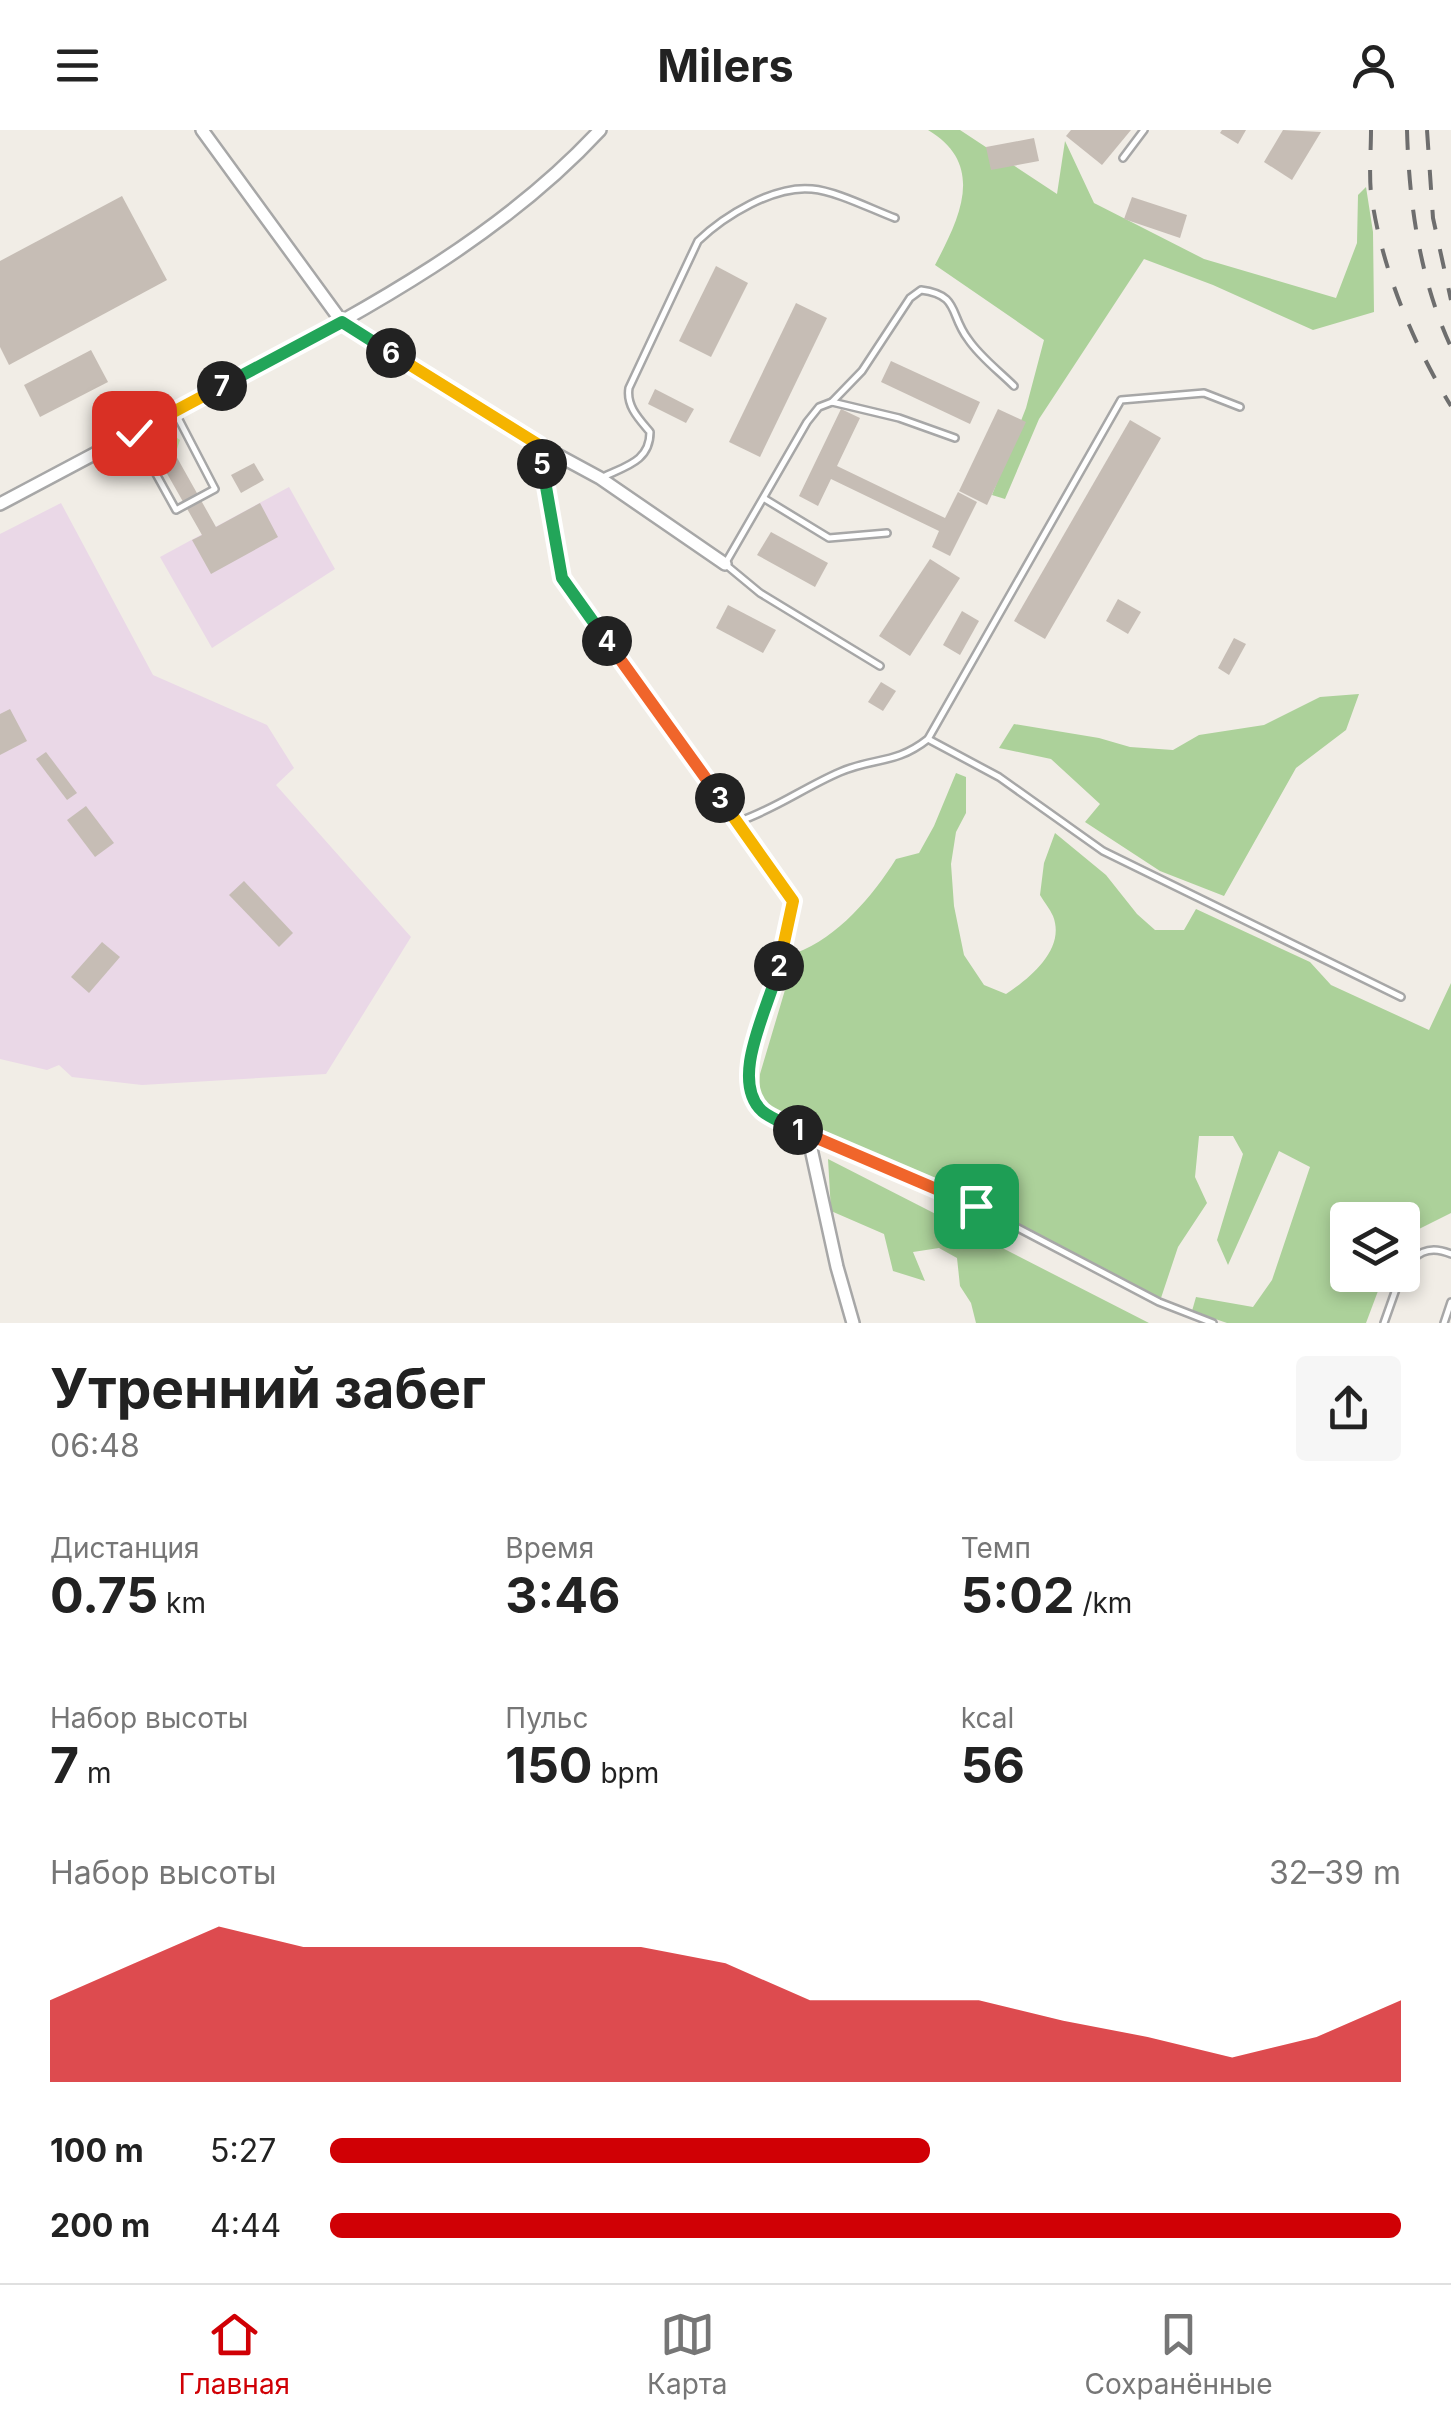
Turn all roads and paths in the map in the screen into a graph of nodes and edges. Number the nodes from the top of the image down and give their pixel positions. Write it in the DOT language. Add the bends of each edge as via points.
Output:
graph roads {
  1 [pos="202,130"];
  2 [pos="600,130"];
  3 [pos="1144,130"];
  4 [pos="1123,158"];
  5 [pos="895,218"];
  6 [pos="342,322"];
  7 [pos="1014,386"];
  8 [pos="832,402"];
  9 [pos="1240,407"];
  10 [pos="174,412"];
  11 [pos="134,433"];
  12 [pos="955,438"];
  13 [pos="539,445"];
  14 [pos="600,478"];
  15 [pos="765,499"];
  16 [pos="0,504"];
  17 [pos="887,533"];
  18 [pos="724,564"];
  19 [pos="880,666"];
  20 [pos="928,739"];
  21 [pos="737,822"];
  22 [pos="1401,997"];
  23 [pos="808,1135"];
  24 [pos="1420,1252"];
  25 [pos="1451,1254"];
  26 [pos="1395,1292"];
  27 [pos="1451,1302"];
  28 [pos="853,1323"];
  29 [pos="1213,1323"];
  30 [pos="1384,1323"];
  31 [pos="1444,1323"];
  1 -- 6 [label="street"];
  2 -- 6 [label="street" via="486,232"];
  3 -- 4 [label="lane"];
  5 -- 14 [label="lane" via="814,188 737,210 712,228 698,241 630,388 628,398 650,432 650,447 639,461"];
  6 -- 10 [label="street"];
  6 -- 13 [label="street"];
  7 -- 8 [label="lane" via="966,338 940,292 921,290"];
  8 -- 12 [label="lane"];
  8 -- 15 [label="lane" via="807,422"];
  9 -- 20 [label="lane" via="1204,392 1121,400"];
  10 -- 11 [label="street"];
  10 -- 11 [label="lane" via="215,489 176,510"];
  11 -- 16 [label="street"];
  13 -- 14 [label="street"];
  13 -- 21 [label="street" via="562,578"];
  14 -- 18 [label="street"];
  15 -- 17 [label="lane" via="829,538"];
  15 -- 18 [label="lane"];
  18 -- 19 [label="lane"];
  20 -- 21 [label="lane" via="911,752 842,771"];
  20 -- 22 [label="lane" via="1000,776 1102,852"];
  21 -- 23 [label="street" via="793,901 749,1061 750,1092 763,1111"];
  23 -- 28 [label="street"];
  23 -- 29 [label="lane" via="976,1206 1159,1302"];
  24 -- 25 [label="lane" via="1435,1248"];
  26 -- 30 [label="lane"];
  27 -- 31 [label="lane"];
}
